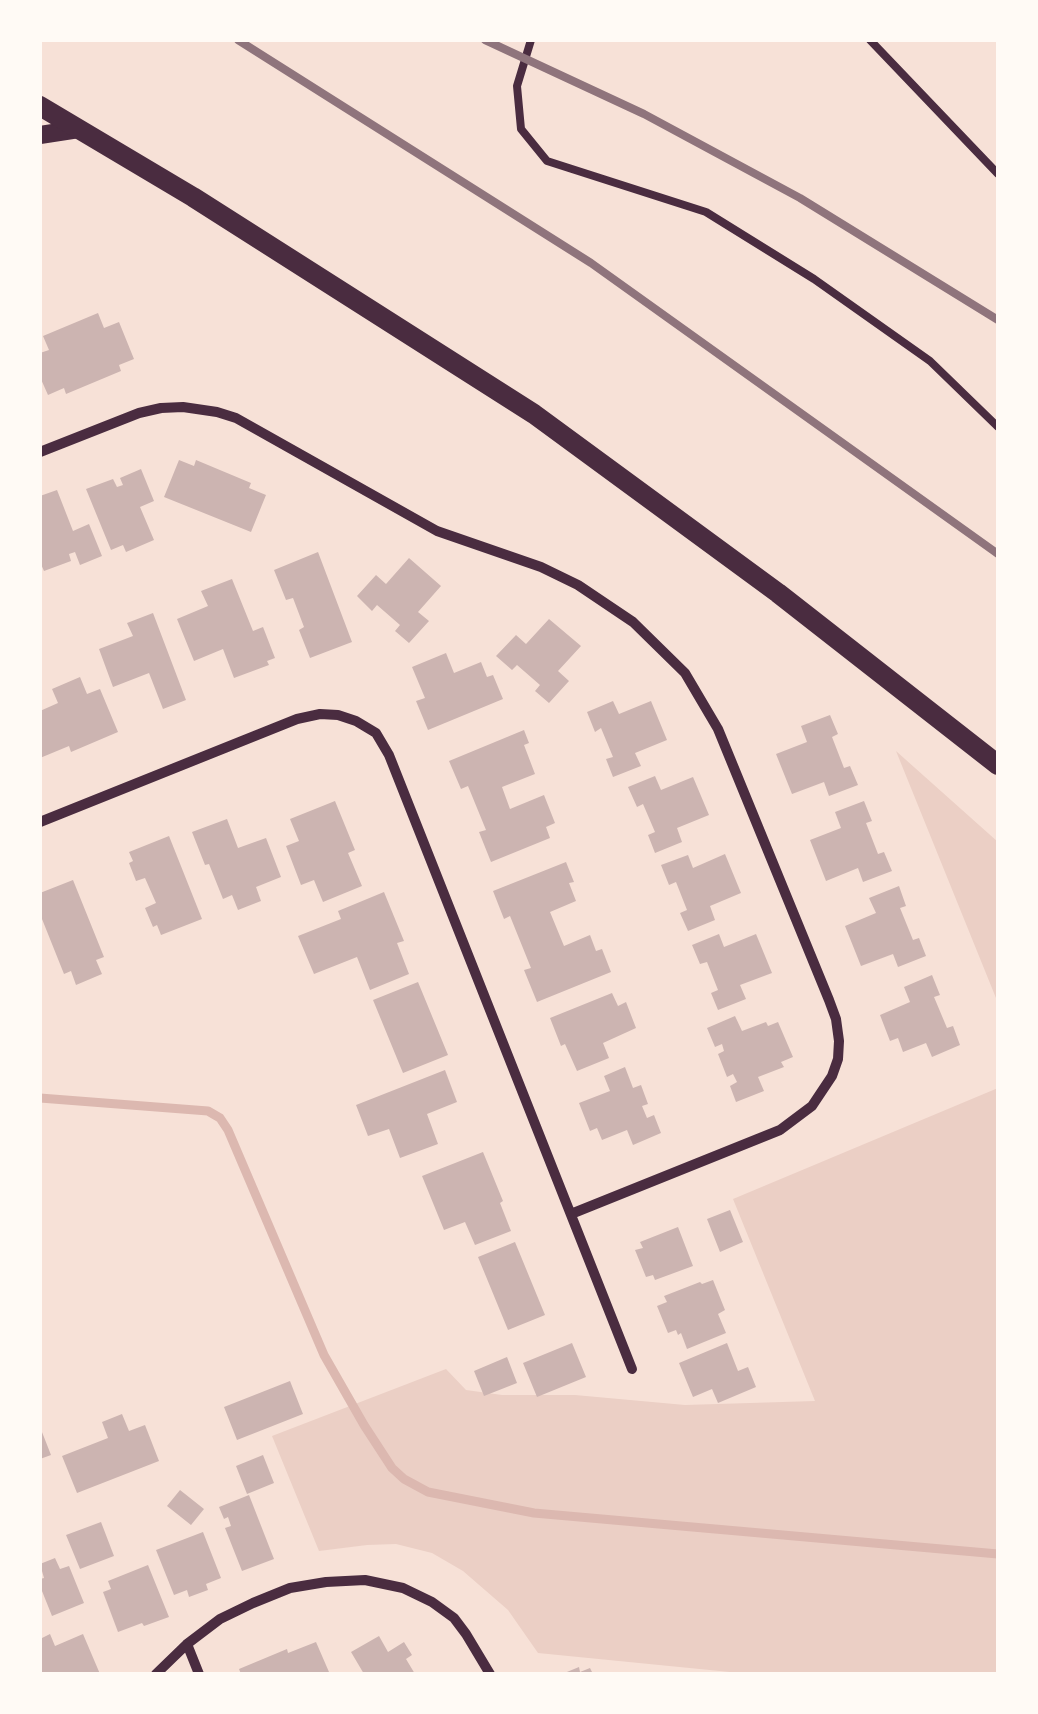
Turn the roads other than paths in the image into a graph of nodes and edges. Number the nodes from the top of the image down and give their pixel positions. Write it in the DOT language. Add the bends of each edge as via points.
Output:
graph roads {
  1 [pos="531,40"];
  2 [pos="870,40"];
  3 [pos="40,106"];
  4 [pos="79,129"];
  5 [pos="40,135"];
  6 [pos="998,174"];
  7 [pos="998,427"];
  8 [pos="40,452"];
  9 [pos="998,765"];
  10 [pos="40,822"];
  11 [pos="571,1214"];
  12 [pos="632,1369"];
  13 [pos="187,1644"];
  14 [pos="156,1674"];
  15 [pos="199,1674"];
  16 [pos="490,1674"];
  1 -- 7 [label="lane" via="517,86 521,129 547,161 706,212 930,361"];
  2 -- 6 [label="lane"];
  3 -- 4 [label="main road"];
  4 -- 5 [label="street"];
  4 -- 9 [label="main road" via="534,414"];
  8 -- 11 [label="street" via="160,408 226,415 438,531 578,585 633,622 685,673 718,729 829,1000 838,1058 812,1106 780,1130"];
  10 -- 11 [label="street" via="296,719 338,714 376,733"];
  11 -- 12 [label="street"];
  13 -- 14 [label="street"];
  13 -- 15 [label="street"];
  13 -- 16 [label="street" via="220,1619 290,1588 365,1580 403,1588 454,1618"];
}
